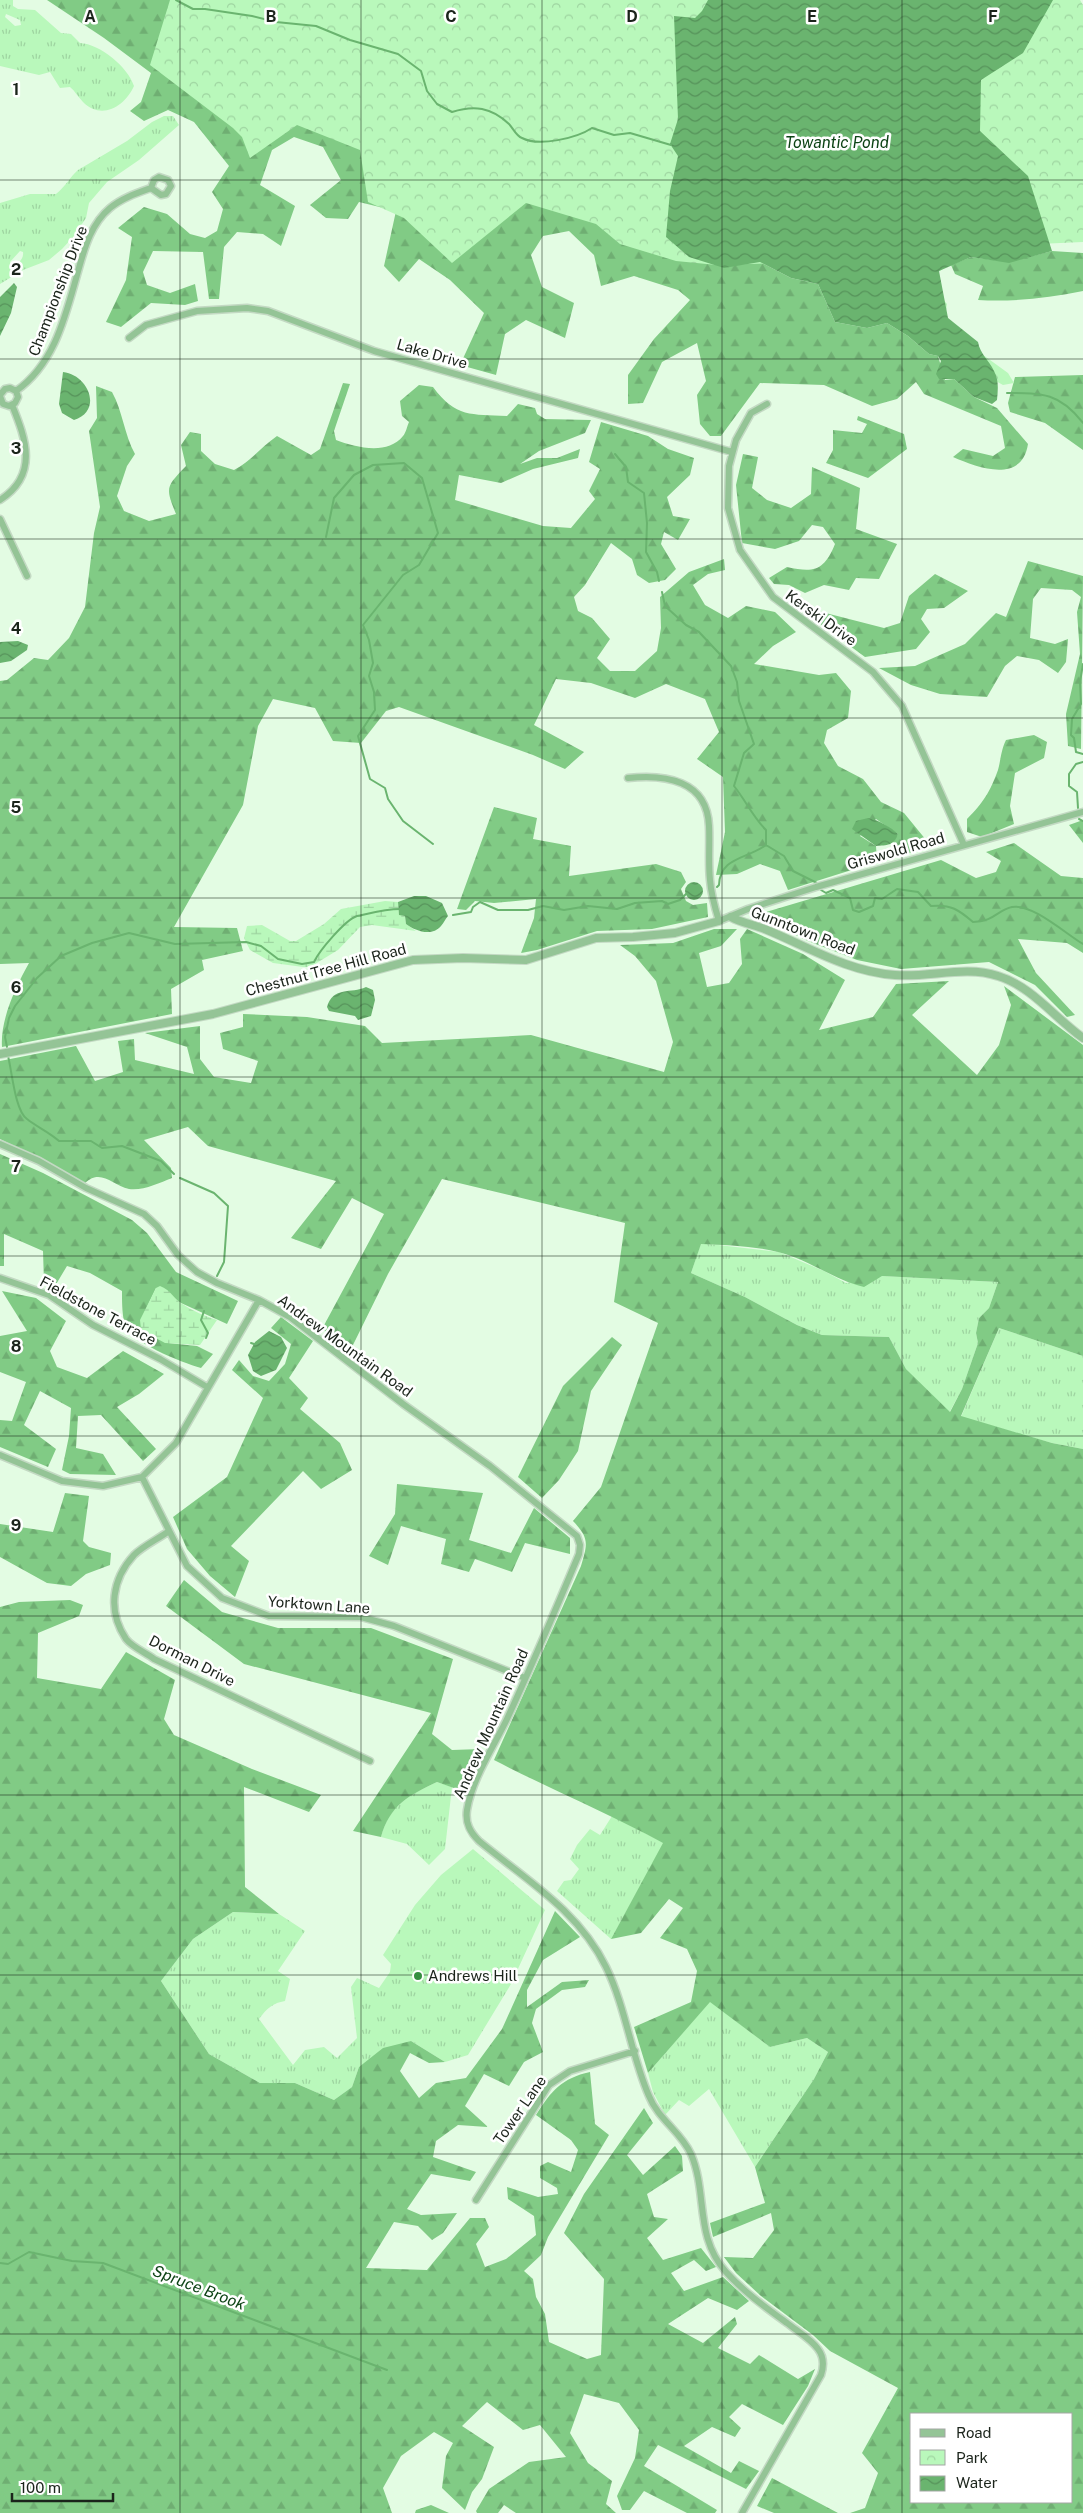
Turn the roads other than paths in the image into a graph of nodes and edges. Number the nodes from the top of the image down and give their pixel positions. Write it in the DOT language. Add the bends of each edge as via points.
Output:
graph roads {
  1 [pos="151,188"];
  2 [pos="128,338"];
  3 [pos="16,391"];
  4 [pos="0,399"];
  5 [pos="767,404"];
  6 [pos="12,405"];
  7 [pos="732,452"];
  8 [pos="0,500"];
  9 [pos="0,519"];
  10 [pos="27,576"];
  11 [pos="628,778"];
  12 [pos="1083,812"];
  13 [pos="964,845"];
  14 [pos="731,917"];
  15 [pos="719,921"];
  16 [pos="1083,1038"];
  17 [pos="0,1054"];
  18 [pos="0,1144"];
  19 [pos="0,1278"];
  20 [pos="260,1300"];
  21 [pos="207,1387"];
  22 [pos="0,1455"];
  23 [pos="142,1477"];
  24 [pos="169,1531"];
  25 [pos="525,1678"];
  26 [pos="370,1761"];
  27 [pos="635,2051"];
  28 [pos="476,2200"];
  29 [pos="742,2513"];
  1 -- 3 [label="street, Championship Drive" via="121,200 100,218 85,248 49,356 36,375"];
  2 -- 7 [label="street, Lake Drive" via="146,325 197,311 247,308 268,311 374,351"];
  3 -- 4 [label="street" via="8,388"];
  3 -- 6 [label="street" via="17,400"];
  4 -- 6 [label="street" via="6,405"];
  5 -- 7 [label="street, Kerski Drive" via="751,413"];
  6 -- 8 [label="street" via="24,433 26,456 19,478"];
  7 -- 13 [label="street, Kerski Drive" via="727,481 728,508 744,558 773,598 873,672 902,706"];
  9 -- 10 [label="street"];
  11 -- 15 [label="street" via="653,776 673,779 695,792 703,802 710,824 709,878"];
  12 -- 13 [label="street, Griswold Road"];
  13 -- 14 [label="street, Griswold Road" via="816,887"];
  14 -- 15 [label="street, Griswold Road"];
  14 -- 16 [label="street, Gunntown Road" via="812,952 877,972 904,975 978,972 998,976 1023,988"];
  15 -- 17 [label="street, Chestnut Tree Hill Road" via="675,933 596,938 526,960 413,960 213,1014"];
  18 -- 20 [label="street, Andrew Mountain Road" via="144,1214 190,1266 209,1279"];
  19 -- 21 [label="street, Fieldstone Terrace" via="49,1295 93,1325"];
  20 -- 21 [label="street"];
  20 -- 25 [label="street, Andrew Mountain Road" via="296,1322 490,1466 577,1536 579,1554"];
  21 -- 23 [label="street" via="176,1443"];
  22 -- 23 [label="street" via="62,1481 103,1486"];
  23 -- 24 [label="street, Yorktown Lane"];
  24 -- 25 [label="street, Yorktown Lane" via="187,1566 222,1598 269,1616 361,1618 394,1626"];
  24 -- 26 [label="street, Dorman Drive" via="135,1554 116,1584 113,1611 127,1640 154,1659"];
  25 -- 27 [label="street, Andrew Mountain Road" via="472,1795 467,1809 468,1827 478,1841 556,1902 592,1943 610,1975"];
  27 -- 28 [label="street, Tower Lane" via="570,2071 549,2085"];
  27 -- 29 [label="street, Andrew Mountain Road" via="652,2102 691,2155 706,2235 716,2258 742,2288 815,2345 823,2359 817,2383"];
}
